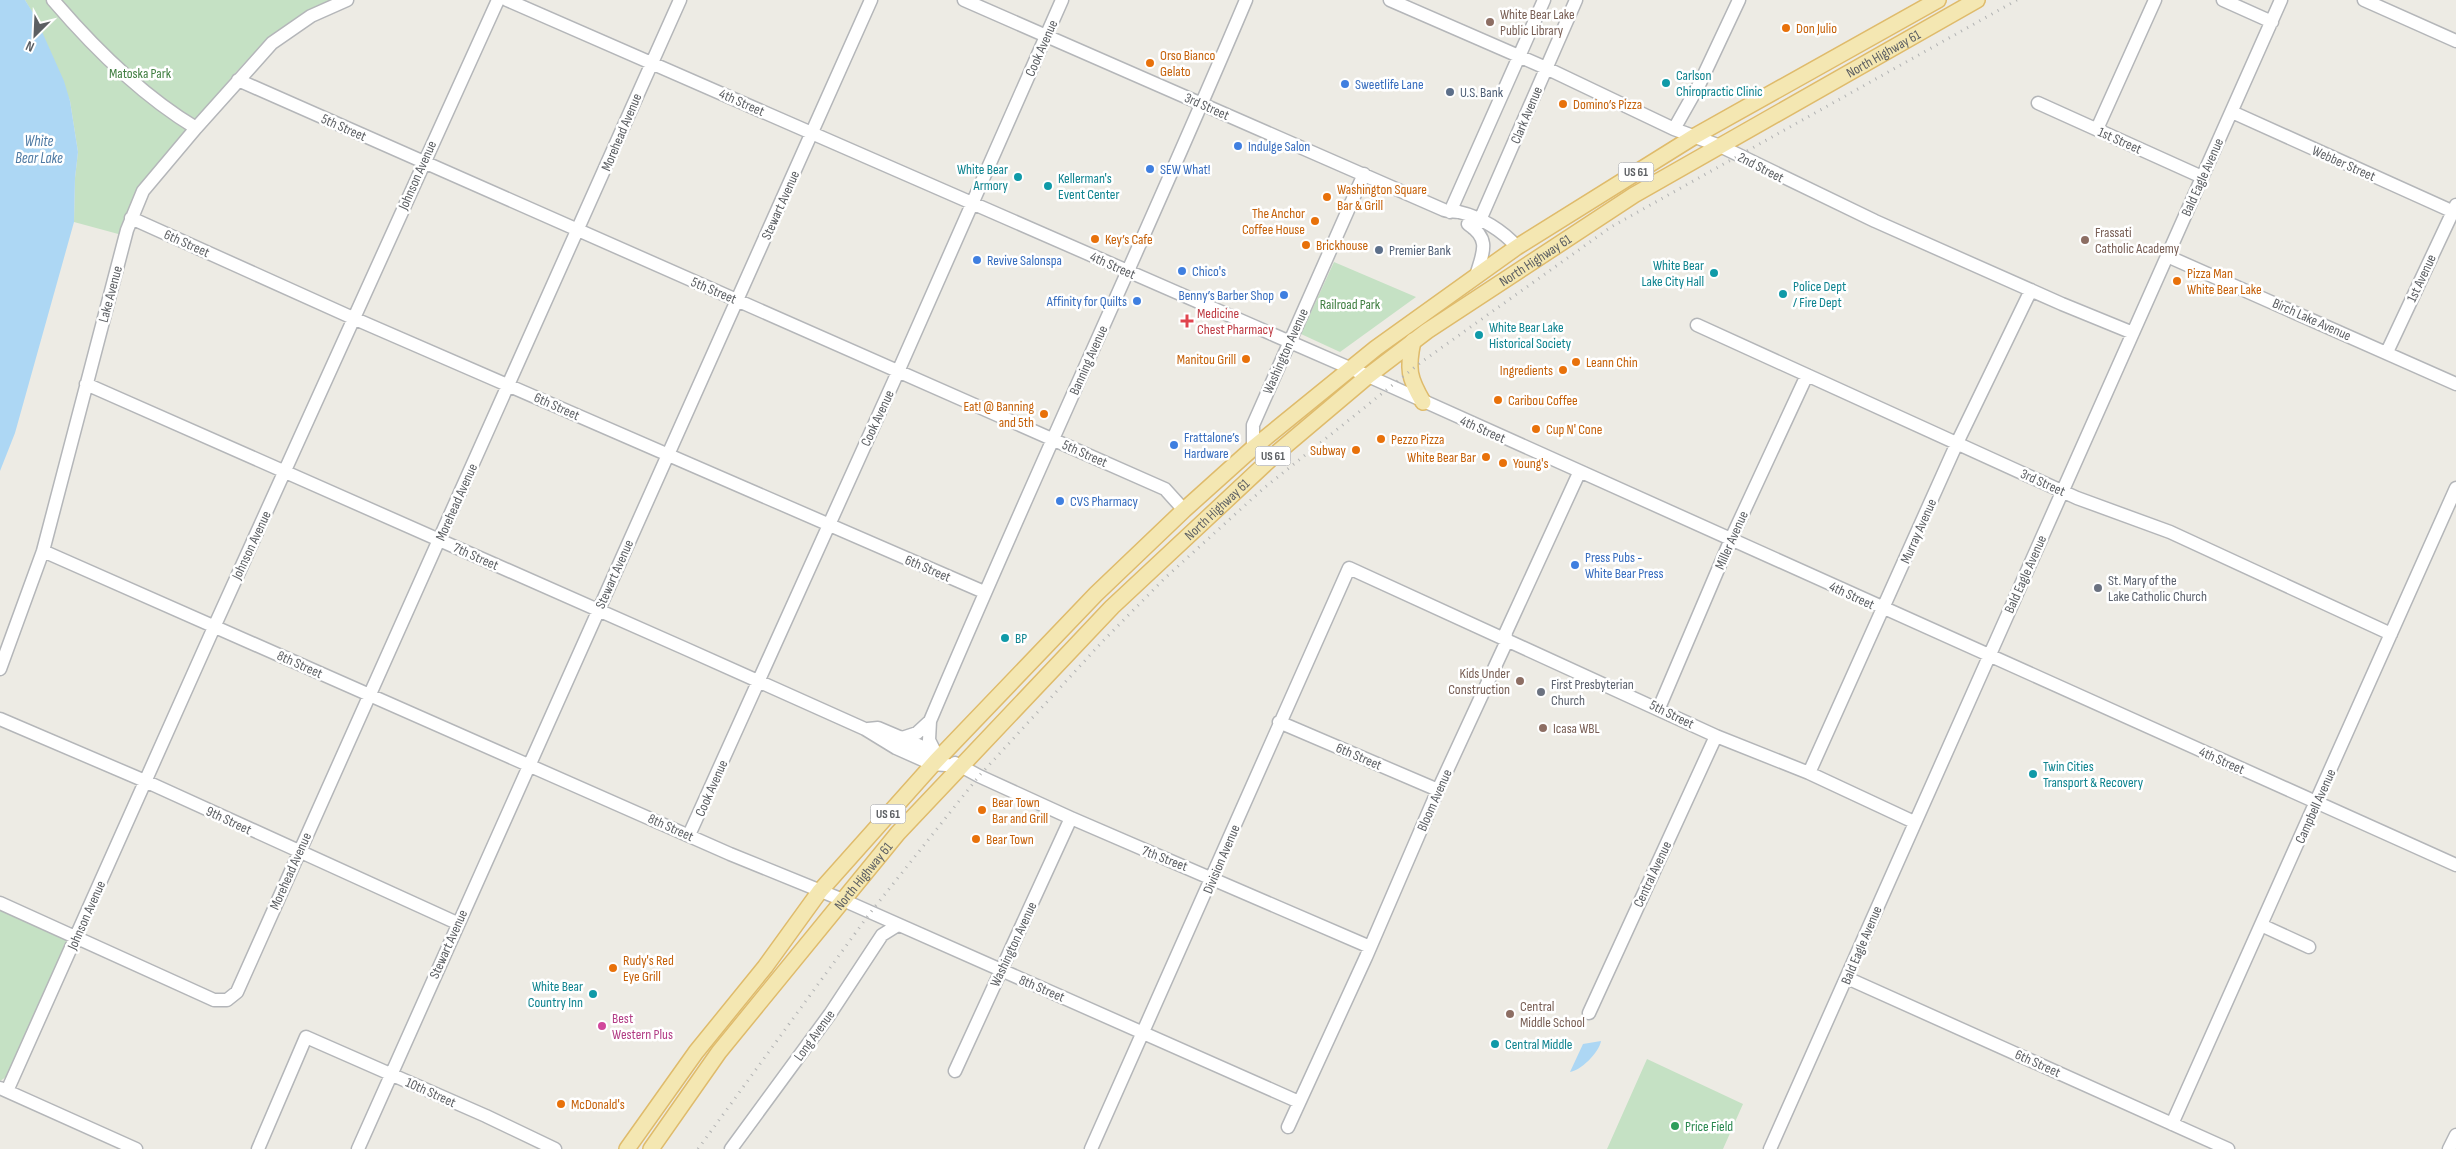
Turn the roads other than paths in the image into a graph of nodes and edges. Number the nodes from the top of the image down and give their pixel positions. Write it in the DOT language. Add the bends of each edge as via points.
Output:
graph roads {
  1 [pos="53,0"];
  2 [pos="347,0"];
  3 [pos="498,0"];
  4 [pos="507,0"];
  5 [pos="680,0"];
  6 [pos="871,0"];
  7 [pos="964,0"];
  8 [pos="1062,0"];
  9 [pos="1246,0"];
  10 [pos="1390,0"];
  11 [pos="1544,0"];
  12 [pos="1576,0"];
  13 [pos="1739,0"];
  14 [pos="1938,0"];
  15 [pos="1977,0"];
  16 [pos="2155,0"];
  17 [pos="2223,0"];
  18 [pos="2281,0"];
  19 [pos="2364,0"];
  20 [pos="2272,22"];
  21 [pos="1046,35"];
  22 [pos="2456,41"];
  23 [pos="1519,56"];
  24 [pos="651,62"];
  25 [pos="1546,68"];
  26 [pos="238,80"];
  27 [pos="2038,103"];
  28 [pos="1202,104"];
  29 [pos="2232,112"];
  30 [pos="196,128"];
  31 [pos="1674,129"];
  32 [pos="2097,130"];
  33 [pos="812,133"];
  34 [pos="1695,136"];
  35 [pos="1720,146"];
  36 [pos="423,162"];
  37 [pos="1364,174"];
  38 [pos="2202,177"];
  39 [pos="972,203"];
  40 [pos="2455,210"];
  41 [pos="1450,212"];
  42 [pos="131,218"];
  43 [pos="1477,224"];
  44 [pos="578,231"];
  45 [pos="1517,247"];
  46 [pos="2167,256"];
  47 [pos="1127,272"];
  48 [pos="1476,276"];
  49 [pos="1508,278"];
  50 [pos="2031,290"];
  51 [pos="738,301"];
  52 [pos="353,318"];
  53 [pos="1697,325"];
  54 [pos="2133,333"];
  55 [pos="1413,341"];
  56 [pos="1288,342"];
  57 [pos="2387,352"];
  58 [pos="1349,368"];
  59 [pos="898,372"];
  60 [pos="1807,375"];
  61 [pos="1368,376"];
  62 [pos="86,384"];
  63 [pos="2456,384"];
  64 [pos="508,385"];
  65 [pos="1423,402"];
  66 [pos="1053,439"];
  67 [pos="1957,443"];
  68 [pos="1253,448"];
  69 [pos="667,453"];
  70 [pos="1579,472"];
  71 [pos="284,473"];
  72 [pos="2456,488"];
  73 [pos="2064,490"];
  74 [pos="1184,510"];
  75 [pos="828,524"];
  76 [pos="1731,539"];
  77 [pos="439,540"];
  78 [pos="1182,540"];
  79 [pos="43,551"];
  80 [pos="1349,568"];
  81 [pos="984,592"];
  82 [pos="598,609"];
  83 [pos="1883,609"];
  84 [pos="214,625"];
  85 [pos="2391,634"];
  86 [pos="1506,638"];
  87 [pos="1989,656"];
  88 [pos="0,669"];
  89 [pos="759,682"];
  90 [pos="369,694"];
  91 [pos="1659,708"];
  92 [pos="0,719"];
  93 [pos="930,721"];
  94 [pos="1280,722"];
  95 [pos="865,730"];
  96 [pos="1716,736"];
  97 [pos="902,738"];
  98 [pos="936,757"];
  99 [pos="528,765"];
  100 [pos="960,766"];
  101 [pos="1809,773"];
  102 [pos="145,782"];
  103 [pos="1438,790"];
  104 [pos="2317,802"];
  105 [pos="1071,818"];
  106 [pos="1914,822"];
  107 [pos="689,835"];
  108 [pos="298,852"];
  109 [pos="2456,865"];
  110 [pos="1212,877"];
  111 [pos="820,891"];
  112 [pos="843,900"];
  113 [pos="0,904"];
  114 [pos="457,924"];
  115 [pos="2261,924"];
  116 [pos="898,925"];
  117 [pos="76,938"];
  118 [pos="1370,947"];
  119 [pos="2310,947"];
  120 [pos="1001,970"];
  121 [pos="1847,978"];
  122 [pos="1589,1013"];
  123 [pos="1144,1032"];
  124 [pos="955,1071"];
  125 [pos="391,1075"];
  126 [pos="4,1089"];
  127 [pos="1299,1102"];
  128 [pos="2172,1124"];
  129 [pos="1288,1127"];
  130 [pos="2456,1135"];
  131 [pos="136,1149"];
  132 [pos="258,1149"];
  133 [pos="358,1149"];
  134 [pos="556,1149"];
  135 [pos="626,1149"];
  136 [pos="651,1149"];
  137 [pos="731,1149"];
  138 [pos="1091,1149"];
  139 [pos="1770,1149"];
  140 [pos="2228,1149"];
  141 [pos="2449,1149"];
  1 -- 30 [label="street" via="129,78"];
  2 -- 26 [label="street, Lake Avenue" via="296,25 272,43"];
  3 -- 36 [label="street, Johnson Avenue"];
  4 -- 24 [label="street, 4th Street"];
  5 -- 24 [label="street, Morehead Avenue"];
  6 -- 33 [label="street, Stewart Avenue"];
  7 -- 21 [label="street, 3rd Street"];
  8 -- 21 [label="street, Cook Avenue"];
  9 -- 28 [label="street, Banning Avenue"];
  10 -- 23 [label="street, 2nd Street"];
  11 -- 23 [label="street"];
  12 -- 25 [label="street, Clark Avenue"];
  13 -- 31 [label="street" via="1700,83"];
  14 -- 34 [label="main road, North Highway 61 / US 61"];
  15 -- 35 [label="main road, North Highway 61 / US 61"];
  16 -- 32 [label="street"];
  17 -- 20 [label="street"];
  18 -- 20 [label="street, Bald Eagle Avenue"];
  19 -- 22 [label="street"];
  20 -- 29 [label="street, Bald Eagle Avenue"];
  21 -- 28 [label="street, 3rd Street"];
  21 -- 39 [label="street, Cook Avenue"];
  23 -- 25 [label="street, 2nd Street"];
  23 -- 41 [label="street"];
  24 -- 33 [label="street, 4th Street"];
  24 -- 44 [label="street, Morehead Avenue"];
  25 -- 31 [label="street, 2nd Street"];
  25 -- 43 [label="street, Clark Avenue"];
  26 -- 30 [label="street, Lake Avenue"];
  26 -- 36 [label="street, 5th Street"];
  27 -- 32 [label="street, 1st Street"];
  28 -- 37 [label="street, 3rd Street"];
  28 -- 47 [label="street, Banning Avenue"];
  29 -- 38 [label="street, Bald Eagle Avenue"];
  29 -- 40 [label="street, Webber Street"];
  30 -- 42 [label="street, Lake Avenue" via="143,191"];
  31 -- 34 [label="street, 2nd Street"];
  32 -- 38 [label="street, 1st Street"];
  33 -- 39 [label="street, 4th Street"];
  33 -- 51 [label="street, Stewart Avenue"];
  34 -- 35 [label="street, 2nd Street"];
  34 -- 45 [label="main road, North Highway 61 / US 61"];
  35 -- 49 [label="main road, North Highway 61 / US 61" via="1634,195"];
  35 -- 50 [label="street, 2nd Street"];
  36 -- 44 [label="street, 5th Street"];
  36 -- 52 [label="street, Johnson Avenue"];
  37 -- 41 [label="street, 3rd Street"];
  37 -- 56 [label="street, Washington Avenue"];
  38 -- 46 [label="street, Bald Eagle Avenue"];
  39 -- 47 [label="street, 4th Street"];
  39 -- 59 [label="street, Cook Avenue"];
  40 -- 57 [label="street, 1st Avenue"];
  41 -- 43 [label="street, 3rd Street" via="1459,212"];
  42 -- 52 [label="street, 6th Street"];
  42 -- 62 [label="street, Lake Avenue"];
  43 -- 45 [label="street, 3rd Street" via="1508,236"];
  43 -- 48 [label="street" via="1484,246"];
  44 -- 51 [label="street, 5th Street"];
  44 -- 64 [label="street, Morehead Avenue"];
  45 -- 48 [label="main road, North Highway 61 / US 61"];
  45 -- 49 [label="main road"];
  46 -- 54 [label="street, Bald Eagle Avenue"];
  46 -- 57 [label="street, Birch Lake Avenue"];
  47 -- 56 [label="street, 4th Street"];
  47 -- 66 [label="street, Banning Avenue"];
  48 -- 58 [label="main road, North Highway 61 / US 61"];
  49 -- 55 [label="main road, North Highway 61 / US 61"];
  50 -- 54 [label="street, 2nd Street"];
  50 -- 67 [label="street, Murray Avenue"];
  51 -- 59 [label="street, 5th Street"];
  51 -- 69 [label="street, Stewart Avenue"];
  52 -- 64 [label="street, 6th Street"];
  52 -- 71 [label="street, Johnson Avenue"];
  53 -- 60 [label="street, 3rd Street"];
  54 -- 73 [label="street, Bald Eagle Avenue"];
  55 -- 61 [label="main road, North Highway 61 / US 61"];
  55 -- 65 [label="main road" via="1408,361 1410,376"];
  56 -- 58 [label="street, 4th Street"];
  56 -- 68 [label="street, Washington Avenue" via="1252,425"];
  57 -- 63 [label="street, Birch Lake Avenue"];
  58 -- 61 [label="street, 4th Street"];
  58 -- 68 [label="main road, North Highway 61 / US 61"];
  59 -- 66 [label="street, 5th Street"];
  59 -- 75 [label="street, Cook Avenue"];
  60 -- 67 [label="street, 3rd Street"];
  60 -- 76 [label="street, Miller Avenue"];
  61 -- 65 [label="street, 4th Street"];
  61 -- 78 [label="main road, North Highway 61 / US 61" via="1278,452"];
  62 -- 71 [label="street, 7th Street"];
  62 -- 79 [label="street, Lake Avenue"];
  64 -- 69 [label="street, 6th Street"];
  64 -- 77 [label="street, Morehead Avenue"];
  65 -- 70 [label="street, 4th Street"];
  66 -- 74 [label="street, 5th Street" via="1165,489"];
  66 -- 81 [label="street, Banning Avenue"];
  67 -- 73 [label="street, 3rd Street"];
  67 -- 83 [label="street, Murray Avenue"];
  68 -- 74 [label="main road, North Highway 61 / US 61"];
  69 -- 75 [label="street, 6th Street"];
  69 -- 82 [label="street, Stewart Avenue"];
  70 -- 76 [label="street, 4th Street"];
  70 -- 86 [label="street, Bloom Avenue"];
  71 -- 77 [label="street, 7th Street"];
  71 -- 84 [label="street, Johnson Avenue"];
  72 -- 85 [label="street, Campbell Avenue"];
  73 -- 85 [label="street, 3rd Street" via="2077,498 2170,532"];
  73 -- 87 [label="street, Bald Eagle Avenue"];
  74 -- 78 [label="main road" via="1188,526"];
  74 -- 98 [label="main road, North Highway 61 / US 61" via="1096,594"];
  75 -- 81 [label="street, 6th Street"];
  75 -- 89 [label="street, Cook Avenue"];
  76 -- 83 [label="street, 4th Street"];
  76 -- 91 [label="street, Miller Avenue"];
  77 -- 82 [label="street, 7th Street"];
  77 -- 90 [label="street, Morehead Avenue"];
  78 -- 100 [label="main road, North Highway 61 / US 61" via="1105,614"];
  79 -- 84 [label="street, 8th Street"];
  79 -- 88 [label="street, Lake Avenue"];
  80 -- 86 [label="street, 5th Street"];
  80 -- 94 [label="street, Division Avenue"];
  81 -- 93 [label="street, Banning Avenue"];
  82 -- 89 [label="street, 7th Street"];
  82 -- 99 [label="street, Stewart Avenue"];
  83 -- 87 [label="street, 4th Street"];
  83 -- 101 [label="street, Murray Avenue"];
  84 -- 90 [label="street, 8th Street"];
  84 -- 102 [label="street, Johnson Avenue"];
  85 -- 104 [label="street, Campbell Avenue"];
  86 -- 91 [label="street, 5th Street"];
  86 -- 103 [label="street, Bloom Avenue"];
  87 -- 104 [label="street, 4th Street"];
  87 -- 106 [label="street, Bald Eagle Avenue"];
  89 -- 95 [label="street, 7th Street"];
  89 -- 107 [label="street, Cook Avenue"];
  90 -- 99 [label="street, 8th Street"];
  90 -- 108 [label="street, Morehead Avenue"];
  91 -- 96 [label="street, 5th Street"];
  92 -- 102 [label="street, 9th Street"];
  93 -- 97 [label="street" via="917,733"];
  93 -- 98 [label="street, Banning Avenue" via="929,740"];
  94 -- 103 [label="street, 6th Street"];
  94 -- 110 [label="street, Division Avenue"];
  95 -- 97 [label="street, 7th Street" via="878,728"];
  95 -- 98 [label="street, 7th Street" via="896,748"];
  96 -- 101 [label="street, 5th Street"];
  96 -- 122 [label="street, Central Avenue"];
  97 -- 98 [label="street, 7th Street"];
  98 -- 100 [label="street, 7th Street"];
  98 -- 111 [label="main road, North Highway 61 / US 61"];
  99 -- 107 [label="street, 8th Street"];
  99 -- 114 [label="street, Stewart Avenue"];
  100 -- 105 [label="street, 7th Street"];
  100 -- 112 [label="main road, North Highway 61 / US 61" via="898,833"];
  101 -- 106 [label="street, 5th Street"];
  102 -- 108 [label="street, 9th Street"];
  102 -- 117 [label="street, Johnson Avenue"];
  103 -- 118 [label="street, Bloom Avenue"];
  104 -- 109 [label="street, 4th Street"];
  104 -- 115 [label="street, Campbell Avenue"];
  105 -- 110 [label="street, 7th Street"];
  105 -- 120 [label="street, Washington Avenue"];
  106 -- 121 [label="street, Bald Eagle Avenue"];
  107 -- 111 [label="street, 8th Street"];
  108 -- 114 [label="street, 9th Street"];
  108 -- 117 [label="street, Morehead Avenue" via="237,992 227,1000 214,1000"];
  110 -- 118 [label="street, 7th Street"];
  110 -- 123 [label="street, Division Avenue"];
  111 -- 112 [label="street, 8th Street"];
  111 -- 135 [label="main road, North Highway 61 / US 61"];
  112 -- 116 [label="street, 8th Street"];
  112 -- 136 [label="main road, North Highway 61 / US 61" via="719,1052"];
  113 -- 117 [label="street"];
  114 -- 125 [label="street, Stewart Avenue"];
  115 -- 119 [label="street"];
  115 -- 128 [label="street, Campbell Avenue"];
  116 -- 120 [label="street, 8th Street"];
  116 -- 137 [label="street, Long Avenue" via="882,935 830,1014"];
  117 -- 126 [label="street, Johnson Avenue"];
  118 -- 127 [label="street, Bloom Avenue"];
  120 -- 123 [label="street, 8th Street"];
  120 -- 124 [label="street, Washington Avenue"];
  121 -- 128 [label="street, 6th Street"];
  121 -- 139 [label="street, Bald Eagle Avenue"];
  123 -- 127 [label="street, 8th Street"];
  123 -- 138 [label="street, Division Avenue"];
  125 -- 132 [label="street, 10th Street" via="306,1037"];
  125 -- 133 [label="street, Stewart Avenue"];
  125 -- 134 [label="street, 10th Street"];
  126 -- 131 [label="street"];
  127 -- 129 [label="street, Bloom Avenue"];
  128 -- 140 [label="street, 6th Street"];
  130 -- 141 [label="street"];
}
